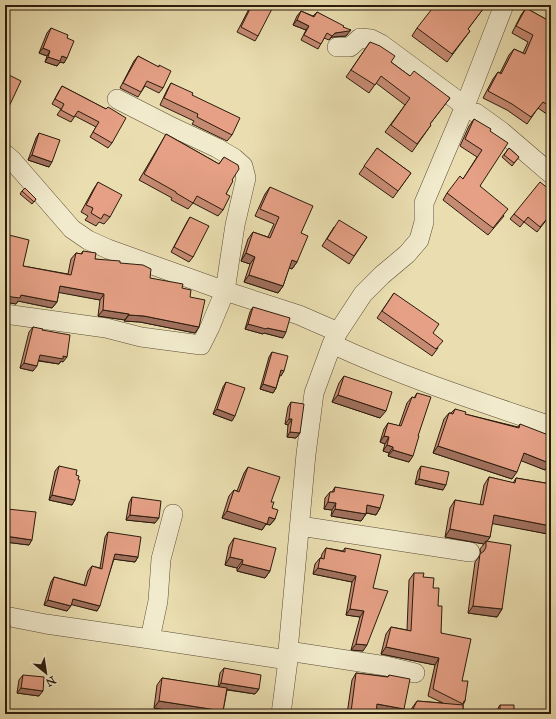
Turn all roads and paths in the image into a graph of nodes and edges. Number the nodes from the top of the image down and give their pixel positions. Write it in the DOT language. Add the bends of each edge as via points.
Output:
graph roads {
  1 [pos="504,5"];
  2 [pos="337,47"];
  3 [pos="117,99"];
  4 [pos="471,110"];
  5 [pos="5,154"];
  6 [pos="551,174"];
  7 [pos="225,291"];
  8 [pos="5,314"];
  9 [pos="335,338"];
  10 [pos="551,426"];
  11 [pos="173,514"];
  12 [pos="300,526"];
  13 [pos="470,552"];
  14 [pos="5,616"];
  15 [pos="150,638"];
  16 [pos="288,656"];
  17 [pos="415,673"];
  18 [pos="281,714"];
  1 -- 4 [label="street"];
  2 -- 4 [label="street" via="350,47 360,38 371,39"];
  3 -- 7 [label="street" via="217,148 243,166 246,178 235,225"];
  4 -- 6 [label="street" via="501,131"];
  4 -- 9 [label="street" via="424,203 424,222 419,240 362,294"];
  5 -- 7 [label="street" via="72,230 88,240"];
  7 -- 8 [label="street" via="201,345"];
  7 -- 9 [label="street" via="299,315"];
  9 -- 10 [label="street" via="381,366"];
  9 -- 12 [label="street" via="314,393"];
  11 -- 15 [label="street" via="161,559 158,601"];
  12 -- 13 [label="street"];
  12 -- 16 [label="street"];
  14 -- 15 [label="street"];
  15 -- 16 [label="street"];
  16 -- 17 [label="street" via="386,666"];
  16 -- 18 [label="street"];
}
